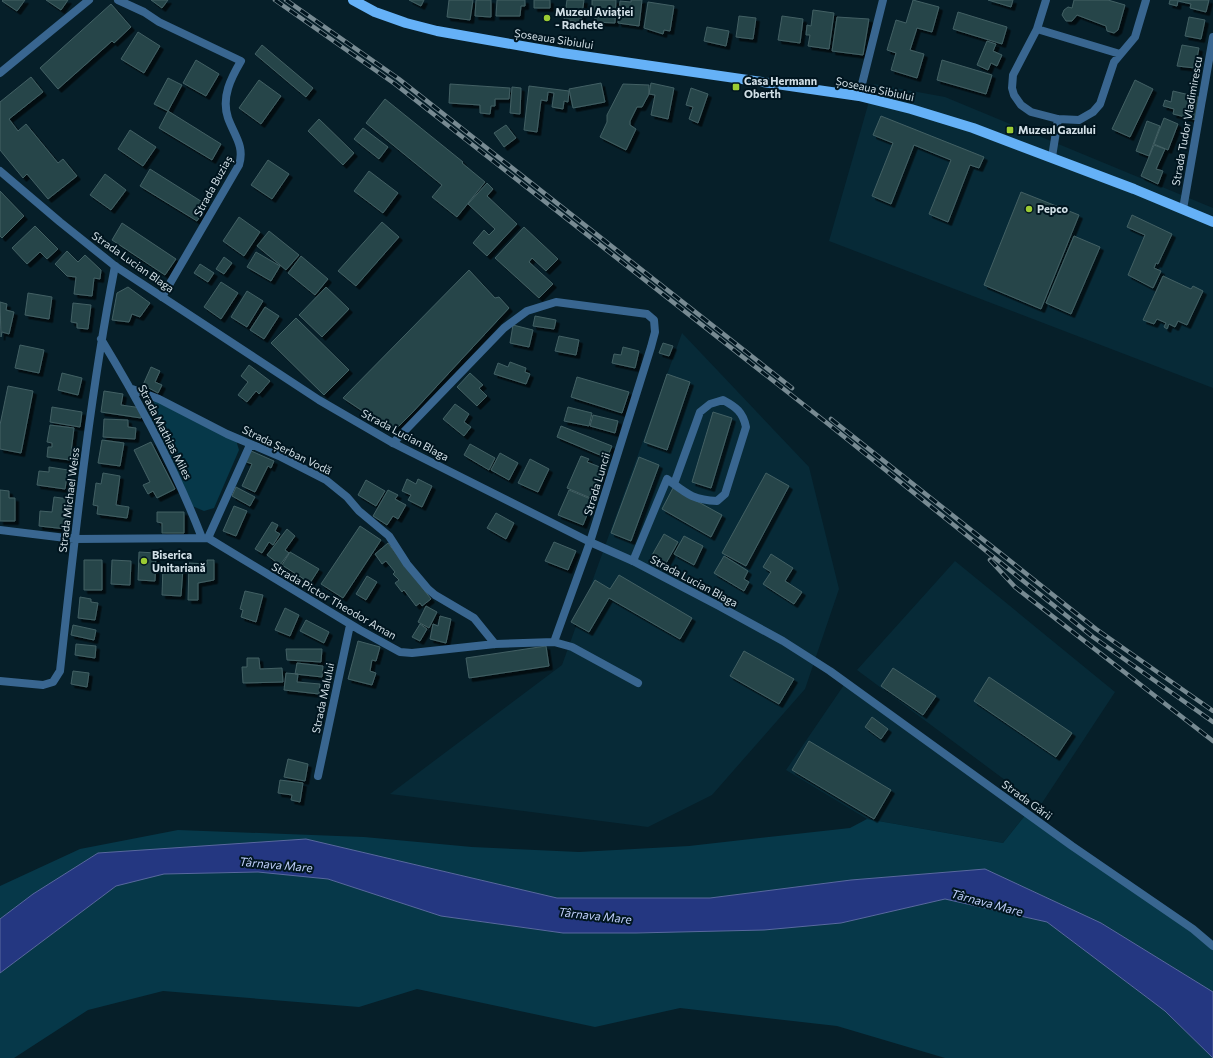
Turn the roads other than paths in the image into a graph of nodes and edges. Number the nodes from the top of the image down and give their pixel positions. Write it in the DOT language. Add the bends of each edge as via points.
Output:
graph roads {
  1 [pos="89,0"];
  2 [pos="118,0"];
  3 [pos="353,0"];
  4 [pos="883,0"];
  5 [pos="1046,0"];
  6 [pos="1146,0"];
  7 [pos="1037,29"];
  8 [pos="1213,37"];
  9 [pos="1120,54"];
  10 [pos="0,73"];
  11 [pos="859,96"];
  12 [pos="1058,119"];
  13 [pos="1052,158"];
  14 [pos="0,171"];
  15 [pos="1183,209"];
  16 [pos="1213,222"];
  17 [pos="115,266"];
  18 [pos="162,297"];
  19 [pos="101,339"];
  20 [pos="132,389"];
  21 [pos="392,443"];
  22 [pos="250,444"];
  23 [pos="674,484"];
  24 [pos="0,530"];
  25 [pos="74,538"];
  26 [pos="205,538"];
  27 [pos="590,542"];
  28 [pos="633,561"];
  29 [pos="350,625"];
  30 [pos="554,642"];
  31 [pos="495,644"];
  32 [pos="830,671"];
  33 [pos="0,681"];
  34 [pos="638,683"];
  35 [pos="318,776"];
  36 [pos="1213,946"];
  1 -- 10 [label="street"];
  2 -- 18 [label="street, Strada Buziaș" via="241,61 227,92 226,106 240,145 242,156 239,165"];
  3 -- 11 [label="main road, Șoseaua Sibiului" via="374,12 437,31 562,53"];
  4 -- 11 [label="street"];
  5 -- 7 [label="street"];
  6 -- 9 [label="street" via="1136,37"];
  7 -- 9 [label="street"];
  7 -- 12 [label="street" via="1013,75 1012,88 1017,101 1025,109"];
  8 -- 15 [label="street, Strada Tudor Vladimirescu"];
  9 -- 12 [label="street" via="1114,62 1100,104 1093,112 1079,120"];
  11 -- 13 [label="main road, Șoseaua Sibiului" via="911,108"];
  12 -- 13 [label="street"];
  13 -- 15 [label="main road, Șoseaua Sibiului"];
  14 -- 17 [label="street, Strada Lucian Blaga"];
  15 -- 16 [label="main road, Șoseaua Sibiului"];
  17 -- 18 [label="street, Strada Lucian Blaga"];
  17 -- 19 [label="street, Strada Michael Weiss"];
  18 -- 21 [label="street, Strada Lucian Blaga" via="312,396"];
  19 -- 20 [label="street, Strada Mathias Miles"];
  19 -- 25 [label="street, Strada Michael Weiss"];
  20 -- 22 [label="street, Strada Șerban Vodă" via="159,399"];
  20 -- 26 [label="street, Strada Mathias Miles"];
  21 -- 27 [label="street, Strada Lucian Blaga"];
  21 -- 27 [label="street, Strada Luncii" via="504,328 527,311 556,302 647,314 654,320 655,332"];
  22 -- 26 [label="street"];
  22 -- 31 [label="street, Strada Șerban Vodă" via="326,480 347,497 359,511 389,536 421,581 435,595 474,618"];
  23 -- 23 [label="street" via="700,500 717,501 725,494 746,427 744,417 736,407 723,400 710,404 700,412"];
  23 -- 28 [label="street" via="666,479"];
  24 -- 25 [label="street"];
  25 -- 26 [label="street"];
  25 -- 33 [label="street, Strada Michael Weiss" via="60,671 53,682 43,685"];
  26 -- 29 [label="street, Strada Pictor Theodor Aman"];
  27 -- 28 [label="street, Strada Lucian Blaga"];
  27 -- 30 [label="street, Strada Luncii"];
  28 -- 32 [label="street, Strada Lucian Blaga" via="783,641"];
  29 -- 31 [label="street, Strada Pictor Theodor Aman" via="400,652 412,653"];
  29 -- 35 [label="street, Strada Malului"];
  30 -- 31 [label="street, Strada Pictor Theodor Aman"];
  30 -- 34 [label="street, Strada Pictor Theodor Aman" via="572,646"];
  32 -- 36 [label="street, Strada Gării" via="1072,846 1193,929"];
}
